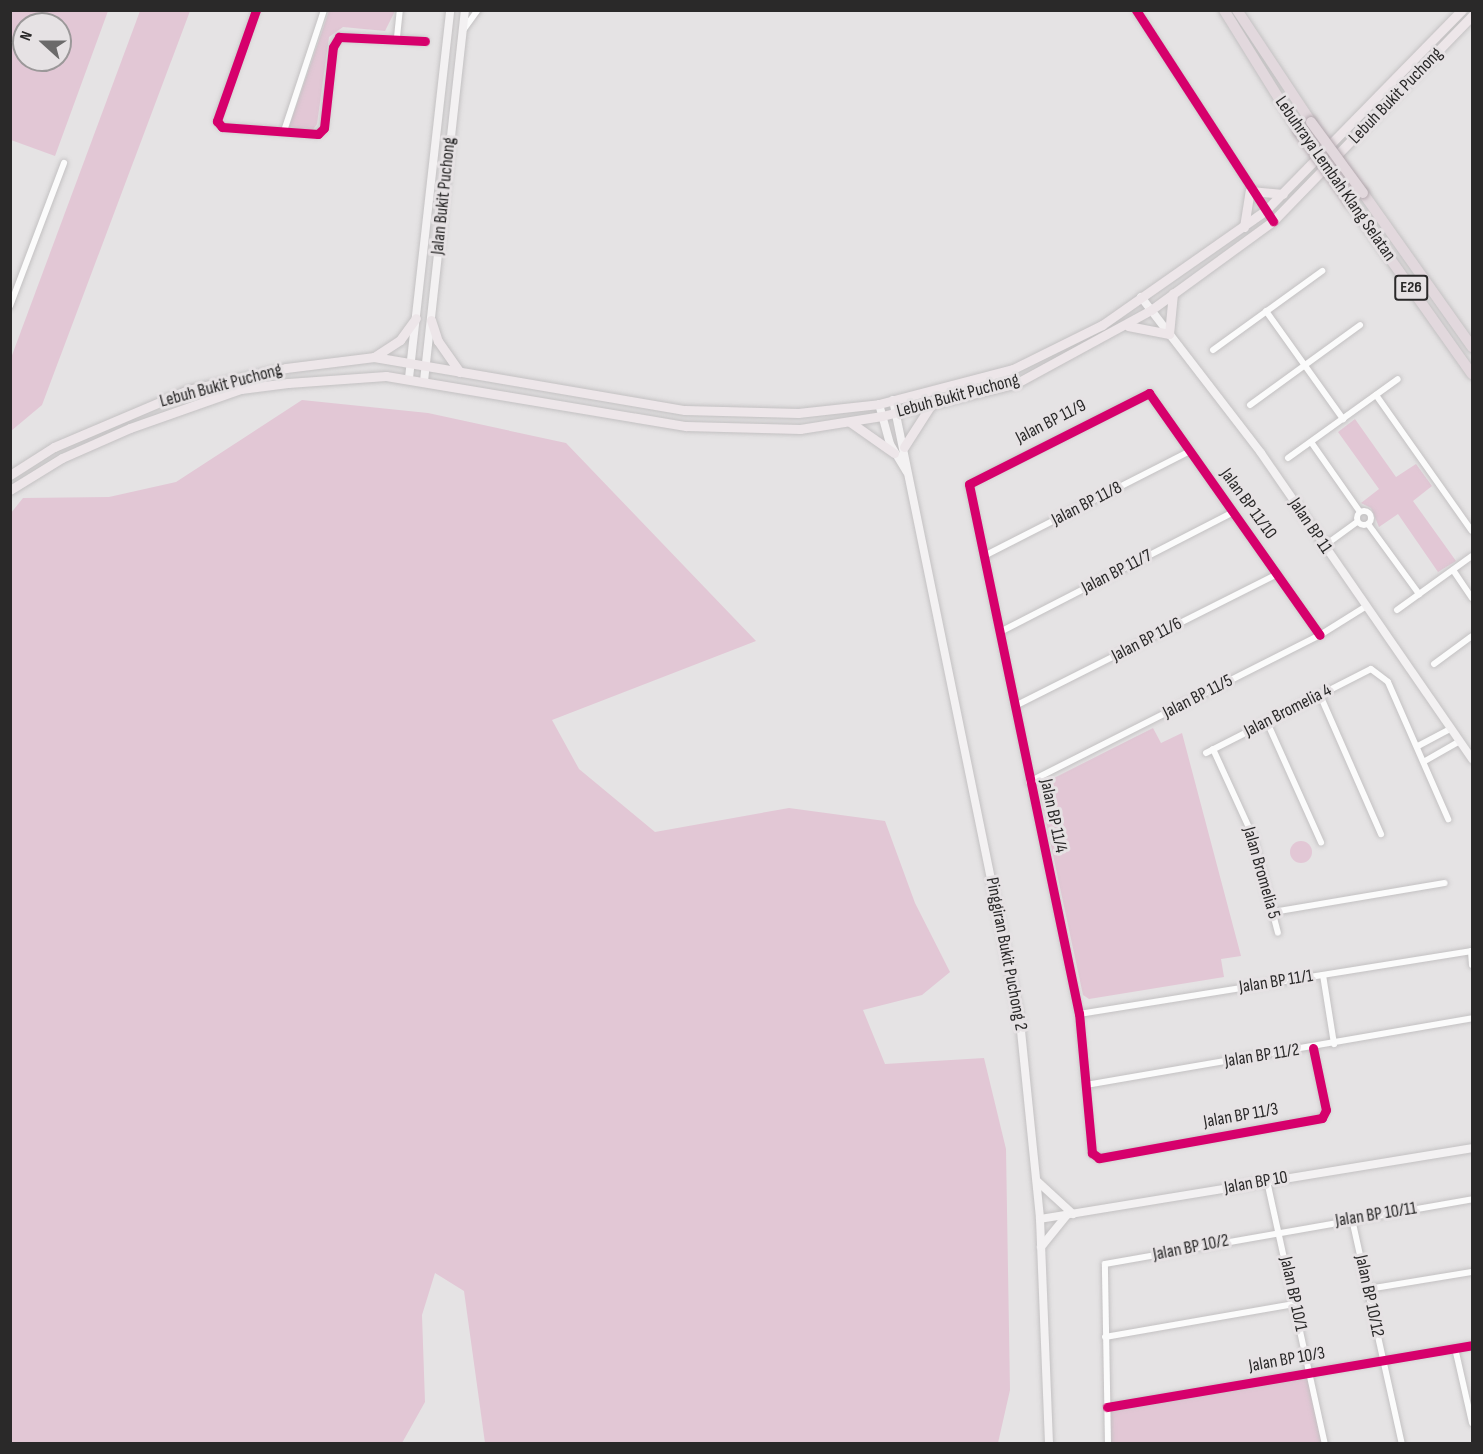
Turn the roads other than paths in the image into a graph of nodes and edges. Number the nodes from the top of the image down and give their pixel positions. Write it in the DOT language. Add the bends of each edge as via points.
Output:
graph roads {
  1 [pos="256,10"];
  2 [pos="324,10"];
  3 [pos="400,10"];
  4 [pos="450,10"];
  5 [pos="465,10"];
  6 [pos="478,10"];
  7 [pos="1136,10"];
  8 [pos="1224,10"];
  9 [pos="1237,10"];
  10 [pos="1462,10"];
  11 [pos="1473,16"];
  12 [pos="1473,28"];
  13 [pos="462,32"];
  14 [pos="397,37"];
  15 [pos="425,41"];
  16 [pos="1448,43"];
  17 [pos="284,131"];
  18 [pos="433,158"];
  19 [pos="449,159"];
  20 [pos="64,163"];
  21 [pos="1250,190"];
  22 [pos="1283,194"];
  23 [pos="1265,211"];
  24 [pos="1273,221"];
  25 [pos="1244,226"];
  26 [pos="1322,271"];
  27 [pos="1173,293"];
  28 [pos="1141,297"];
  29 [pos="10,306"];
  30 [pos="1151,310"];
  31 [pos="1266,311"];
  32 [pos="416,318"];
  33 [pos="430,320"];
  34 [pos="1360,325"];
  35 [pos="1123,327"];
  36 [pos="1169,334"];
  37 [pos="1473,346"];
  38 [pos="1213,350"];
  39 [pos="374,357"];
  40 [pos="411,362"];
  41 [pos="425,365"];
  42 [pos="1305,365"];
  43 [pos="460,372"];
  44 [pos="1473,374"];
  45 [pos="239,377"];
  46 [pos="409,378"];
  47 [pos="1398,379"];
  48 [pos="424,381"];
  49 [pos="241,389"];
  50 [pos="1149,393"];
  51 [pos="1376,395"];
  52 [pos="893,400"];
  53 [pos="879,404"];
  54 [pos="931,405"];
  55 [pos="1250,405"];
  56 [pos="896,413"];
  57 [pos="882,416"];
  58 [pos="1343,419"];
  59 [pos="849,422"];
  60 [pos="1311,442"];
  61 [pos="904,447"];
  62 [pos="1190,451"];
  63 [pos="894,453"];
  64 [pos="1288,458"];
  65 [pos="907,472"];
  66 [pos="10,474"];
  67 [pos="969,484"];
  68 [pos="10,490"];
  69 [pos="1233,512"];
  70 [pos="1360,512"];
  71 [pos="1357,522"];
  72 [pos="1368,524"];
  73 [pos="1473,531"];
  74 [pos="1324,546"];
  75 [pos="984,556"];
  76 [pos="1473,556"];
  77 [pos="1453,570"];
  78 [pos="1278,574"];
  79 [pos="1419,594"];
  80 [pos="1473,598"];
  81 [pos="1365,606"];
  82 [pos="1397,610"];
  83 [pos="1000,632"];
  84 [pos="1320,635"];
  85 [pos="1473,636"];
  86 [pos="1434,664"];
  87 [pos="1320,695"];
  88 [pos="1015,706"];
  89 [pos="1267,722"];
  90 [pos="1450,729"];
  91 [pos="1460,741"];
  92 [pos="1418,747"];
  93 [pos="1213,749"];
  94 [pos="1206,753"];
  95 [pos="1473,759"];
  96 [pos="1425,761"];
  97 [pos="1029,782"];
  98 [pos="1448,819"];
  99 [pos="1381,834"];
  100 [pos="1320,842"];
  101 [pos="1445,883"];
  102 [pos="1273,912"];
  103 [pos="1278,933"];
  104 [pos="1472,951"];
  105 [pos="1473,965"];
  106 [pos="1323,975"];
  107 [pos="1079,1014"];
  108 [pos="1473,1018"];
  109 [pos="1334,1044"];
  110 [pos="1313,1048"];
  111 [pos="1086,1084"];
  112 [pos="1473,1148"];
  113 [pos="1095,1156"];
  114 [pos="1267,1180"];
  115 [pos="1037,1181"];
  116 [pos="1473,1199"];
  117 [pos="1070,1214"];
  118 [pos="1040,1219"];
  119 [pos="1352,1219"];
  120 [pos="1279,1231"];
  121 [pos="1041,1247"];
  122 [pos="1473,1272"];
  123 [pos="1368,1289"];
  124 [pos="1294,1304"];
  125 [pos="1105,1337"];
  126 [pos="1473,1345"];
  127 [pos="1455,1348"];
  128 [pos="1383,1361"];
  129 [pos="1310,1373"];
  130 [pos="1107,1407"];
  131 [pos="1473,1423"];
  132 [pos="1049,1443"];
  133 [pos="1108,1443"];
  134 [pos="1326,1443"];
  135 [pos="1402,1443"];
  1 -- 17 [label="street" via="218,124"];
  2 -- 17 [label="street"];
  3 -- 14 [label="street"];
  4 -- 18 [label="street, Jalan Bukit Puchong"];
  5 -- 13 [label="street, Jalan Bukit Puchong"];
  6 -- 13 [label="street"];
  7 -- 21 [label="street"];
  8 -- 44 [label="highway, Lebuhraya Lembah Klang Selatan / E26, bridge" via="1299,132"];
  9 -- 37 [label="highway, Lebuhraya Lembah Klang Selatan / E26, bridge" via="1311,122"];
  10 -- 22 [label="main road, Lebuh Bukit Puchong"];
  11 -- 16 [label="main road, Lebuh Bukit Puchong"];
  12 -- 16 [label="main road"];
  13 -- 19 [label="street, Jalan Bukit Puchong"];
  14 -- 15 [label="street"];
  14 -- 17 [label="street" via="339,37 333,47 324,128 313,134"];
  16 -- 24 [label="main road, Lebuh Bukit Puchong"];
  18 -- 19 [label="street"];
  18 -- 32 [label="street, Jalan Bukit Puchong"];
  19 -- 33 [label="street, Jalan Bukit Puchong"];
  20 -- 29 [label="street"];
  21 -- 22 [label="main road"];
  21 -- 23 [label="street"];
  21 -- 25 [label="main road"];
  22 -- 23 [label="main road, Lebuh Bukit Puchong"];
  23 -- 24 [label="street"];
  23 -- 25 [label="main road, Lebuh Bukit Puchong"];
  24 -- 27 [label="main road, Lebuh Bukit Puchong"];
  25 -- 28 [label="main road, Lebuh Bukit Puchong"];
  26 -- 31 [label="street"];
  27 -- 30 [label="main road, Lebuh Bukit Puchong"];
  27 -- 36 [label="main road"];
  28 -- 30 [label="street, Jalan BP 11"];
  28 -- 52 [label="main road, Lebuh Bukit Puchong" via="1102,325 1013,369"];
  30 -- 35 [label="main road, Lebuh Bukit Puchong"];
  30 -- 36 [label="street, Jalan BP 11"];
  31 -- 38 [label="street"];
  31 -- 42 [label="street"];
  32 -- 39 [label="main road" via="400,339"];
  32 -- 40 [label="street, Jalan Bukit Puchong"];
  33 -- 41 [label="street, Jalan Bukit Puchong"];
  33 -- 43 [label="main road" via="438,341"];
  34 -- 42 [label="street"];
  35 -- 36 [label="main road"];
  35 -- 54 [label="main road, Lebuh Bukit Puchong" via="1017,383"];
  36 -- 74 [label="street, Jalan BP 11" via="1261,453"];
  39 -- 40 [label="main road, Lebuh Bukit Puchong"];
  39 -- 45 [label="main road, Lebuh Bukit Puchong"];
  40 -- 41 [label="main road, Lebuh Bukit Puchong"];
  40 -- 46 [label="street, Jalan Bukit Puchong"];
  41 -- 43 [label="main road, Lebuh Bukit Puchong"];
  41 -- 48 [label="street, Jalan Bukit Puchong"];
  42 -- 55 [label="street"];
  42 -- 58 [label="street"];
  43 -- 53 [label="main road, Lebuh Bukit Puchong" via="685,410 798,413"];
  45 -- 49 [label="main road"];
  45 -- 66 [label="main road, Lebuh Bukit Puchong" via="123,414"];
  46 -- 48 [label="main road, Lebuh Bukit Puchong"];
  46 -- 49 [label="main road, Lebuh Bukit Puchong" via="372,376"];
  47 -- 51 [label="street"];
  48 -- 59 [label="main road, Lebuh Bukit Puchong" via="686,426 800,429"];
  49 -- 68 [label="main road, Lebuh Bukit Puchong" via="130,428 62,458"];
  50 -- 62 [label="street, Jalan BP 11/10"];
  50 -- 67 [label="street, Jalan BP 11/9"];
  51 -- 58 [label="street"];
  51 -- 73 [label="street"];
  52 -- 53 [label="main road, Lebuh Bukit Puchong"];
  52 -- 56 [label="street, Pinggiran Bukit Puchong 2"];
  53 -- 57 [label="street, Pinggiran Bukit Puchong 2"];
  54 -- 56 [label="main road, Lebuh Bukit Puchong"];
  54 -- 61 [label="main road"];
  56 -- 57 [label="main road, Lebuh Bukit Puchong"];
  56 -- 61 [label="street, Pinggiran Bukit Puchong 2"];
  57 -- 59 [label="main road, Lebuh Bukit Puchong"];
  57 -- 63 [label="street, Pinggiran Bukit Puchong 2"];
  58 -- 60 [label="street"];
  59 -- 63 [label="main road"];
  60 -- 64 [label="street"];
  60 -- 70 [label="street"];
  61 -- 65 [label="street, Pinggiran Bukit Puchong 2"];
  62 -- 69 [label="street, Jalan BP 11/10"];
  62 -- 75 [label="street, Jalan BP 11/8"];
  63 -- 65 [label="street, Pinggiran Bukit Puchong 2"];
  65 -- 115 [label="street, Pinggiran Bukit Puchong 2" via="1020,1021"];
  67 -- 75 [label="street, Jalan BP 11/4"];
  69 -- 78 [label="street, Jalan BP 11/10"];
  69 -- 83 [label="street, Jalan BP 11/7"];
  70 -- 71 [label="street"];
  70 -- 72 [label="street" via="1370,515"];
  71 -- 72 [label="street"];
  71 -- 74 [label="street"];
  72 -- 79 [label="street"];
  74 -- 81 [label="street, Jalan BP 11"];
  75 -- 83 [label="street, Jalan BP 11/4"];
  76 -- 77 [label="street"];
  77 -- 79 [label="street"];
  77 -- 80 [label="street"];
  78 -- 84 [label="street, Jalan BP 11/10"];
  78 -- 88 [label="street, Jalan BP 11/6"];
  79 -- 82 [label="street"];
  81 -- 84 [label="street, Jalan BP 11/5"];
  81 -- 90 [label="street, Jalan BP 11"];
  83 -- 88 [label="street, Jalan BP 11/4"];
  84 -- 97 [label="street, Jalan BP 11/5"];
  85 -- 86 [label="street"];
  87 -- 89 [label="street, Jalan Bromelia 4"];
  87 -- 92 [label="street, Jalan Bromelia 4" via="1371,669 1388,682"];
  87 -- 99 [label="street"];
  88 -- 97 [label="street, Jalan BP 11/4"];
  89 -- 93 [label="street, Jalan Bromelia 4"];
  89 -- 100 [label="street"];
  90 -- 91 [label="street, Jalan BP 11"];
  90 -- 92 [label="street"];
  91 -- 95 [label="street, Jalan BP 11"];
  91 -- 96 [label="street"];
  92 -- 96 [label="street"];
  93 -- 94 [label="street, Jalan Bromelia 4"];
  93 -- 102 [label="street, Jalan Bromelia 5" via="1252,834"];
  96 -- 98 [label="street"];
  97 -- 107 [label="street, Jalan BP 11/4"];
  101 -- 102 [label="street"];
  102 -- 103 [label="street, Jalan Bromelia 5"];
  104 -- 105 [label="street"];
  104 -- 106 [label="street, Jalan BP 11/1"];
  106 -- 107 [label="street, Jalan BP 11/1"];
  106 -- 109 [label="street"];
  107 -- 111 [label="street, Jalan BP 11/4"];
  108 -- 109 [label="street, Jalan BP 11/2"];
  109 -- 110 [label="street, Jalan BP 11/2"];
  110 -- 111 [label="street, Jalan BP 11/2"];
  110 -- 113 [label="street, Jalan BP 11/3" via="1326,1110 1322,1118"];
  111 -- 113 [label="street, Jalan BP 11/4"];
  112 -- 114 [label="street, Jalan BP 10"];
  114 -- 117 [label="street, Jalan BP 10"];
  114 -- 120 [label="street, Jalan BP 10/1"];
  115 -- 117 [label="street"];
  115 -- 118 [label="street, Pinggiran Bukit Puchong 2"];
  116 -- 119 [label="street, Jalan BP 10/11"];
  117 -- 118 [label="street, Jalan BP 10"];
  117 -- 121 [label="street"];
  118 -- 121 [label="street, Pinggiran Bukit Puchong 2"];
  119 -- 120 [label="street, Jalan BP 10/11"];
  119 -- 123 [label="street, Jalan BP 10/12"];
  120 -- 124 [label="street, Jalan BP 10/1"];
  120 -- 125 [label="street, Jalan BP 10/2" via="1103,1265"];
  121 -- 132 [label="street, Pinggiran Bukit Puchong 2"];
  122 -- 123 [label="street"];
  123 -- 128 [label="street, Jalan BP 10/12"];
  124 -- 125 [label="street"];
  124 -- 129 [label="street, Jalan BP 10/1"];
  125 -- 130 [label="street"];
  126 -- 127 [label="street, Jalan BP 10/3"];
  127 -- 128 [label="street, Jalan BP 10/3"];
  127 -- 131 [label="street"];
  128 -- 129 [label="street, Jalan BP 10/3"];
  128 -- 135 [label="street, Jalan BP 10/12"];
  129 -- 130 [label="street, Jalan BP 10/3"];
  129 -- 134 [label="street, Jalan BP 10/1"];
  130 -- 133 [label="street"];
}
